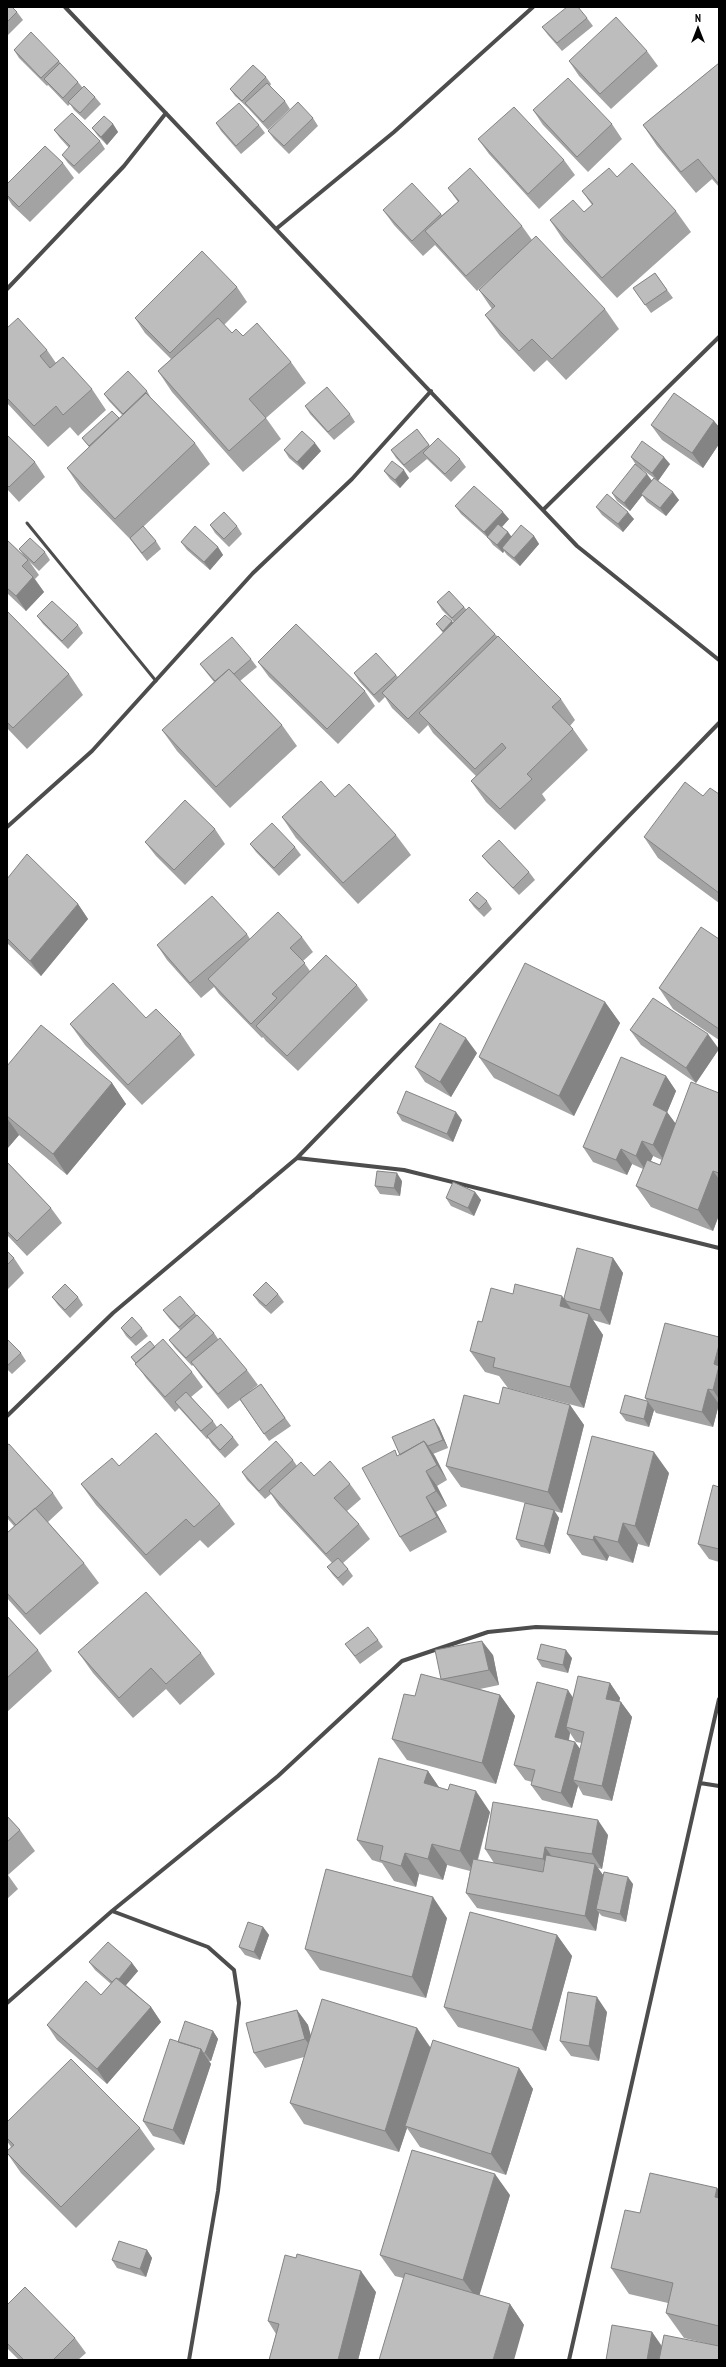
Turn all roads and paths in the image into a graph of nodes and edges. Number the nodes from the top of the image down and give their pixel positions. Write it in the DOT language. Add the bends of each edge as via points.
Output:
graph roads {
  1 [pos="65,7"];
  2 [pos="533,7"];
  3 [pos="166,113"];
  4 [pos="276,229"];
  5 [pos="7,289"];
  6 [pos="719,336"];
  7 [pos="431,391"];
  8 [pos="543,510"];
  9 [pos="27,523"];
  10 [pos="719,660"];
  11 [pos="156,681"];
  12 [pos="719,723"];
  13 [pos="7,827"];
  14 [pos="297,1158"];
  15 [pos="719,1248"];
  16 [pos="7,1416"];
  17 [pos="719,1633"];
  18 [pos="719,1699"];
  19 [pos="700,1782"];
  20 [pos="719,1786"];
  21 [pos="112,1911"];
  22 [pos="7,2003"];
  23 [pos="189,2360"];
  24 [pos="569,2360"];
  1 -- 3 [label="street"];
  2 -- 4 [label="street" via="394,132"];
  3 -- 4 [label="street"];
  3 -- 5 [label="street" via="124,166"];
  4 -- 7 [label="street"];
  6 -- 8 [label="street"];
  7 -- 8 [label="street"];
  7 -- 11 [label="street" via="352,479 253,573"];
  8 -- 10 [label="street" via="577,546"];
  9 -- 11 [label="lane"];
  11 -- 13 [label="street" via="92,751"];
  12 -- 14 [label="street"];
  14 -- 15 [label="street" via="404,1170"];
  14 -- 16 [label="street" via="113,1313"];
  17 -- 21 [label="street" via="536,1627 488,1632 402,1661 278,1776"];
  18 -- 19 [label="street"];
  19 -- 20 [label="street"];
  19 -- 24 [label="street"];
  21 -- 22 [label="street"];
  21 -- 23 [label="street" via="208,1947 234,1970 239,2004 218,2191"];
}
